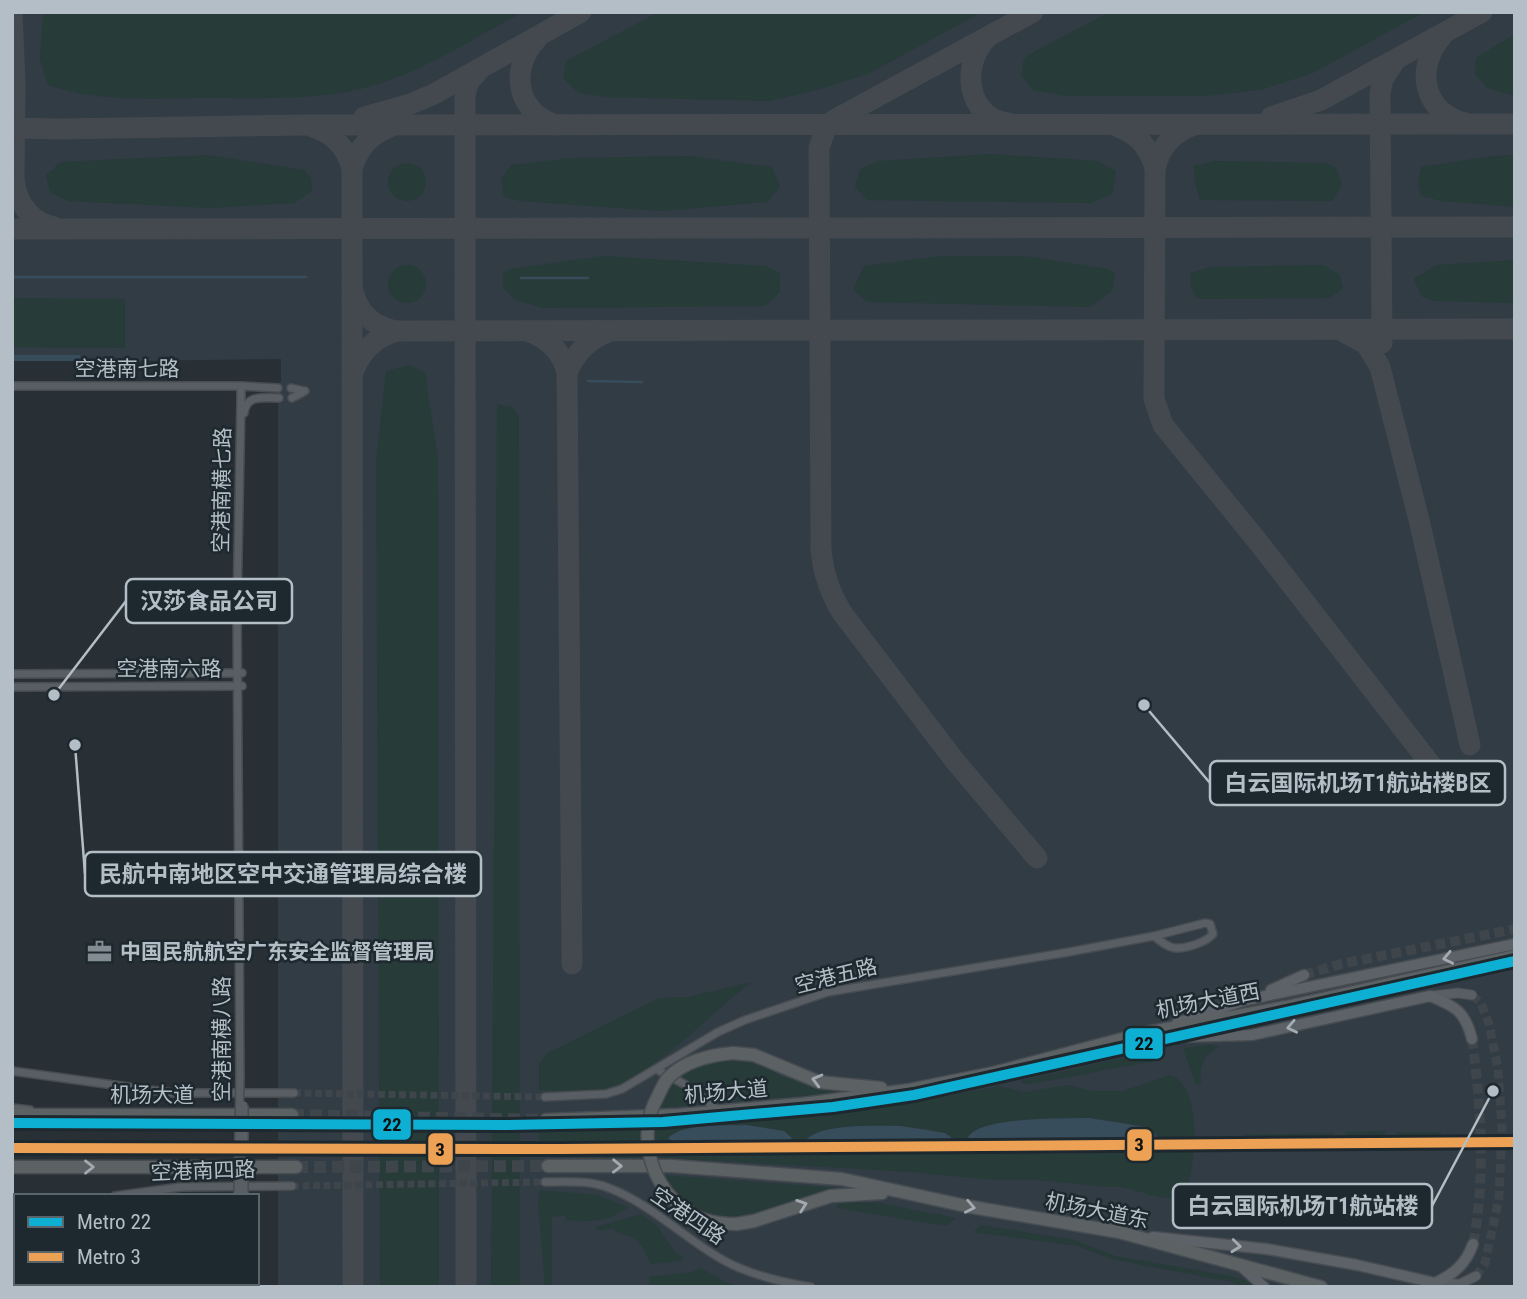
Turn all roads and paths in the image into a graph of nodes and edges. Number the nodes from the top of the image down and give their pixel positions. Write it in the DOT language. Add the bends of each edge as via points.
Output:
graph roads {
  1 [pos="12,386"];
  2 [pos="241,386"];
  3 [pos="278,388"];
  4 [pos="291,388"];
  5 [pos="279,398"];
  6 [pos="292,398"];
  7 [pos="240,673"];
  8 [pos="12,674"];
  9 [pos="240,686"];
  10 [pos="12,687"];
  11 [pos="1154,936"];
  12 [pos="1515,944"];
  13 [pos="1515,956"];
  14 [pos="1304,975"];
  15 [pos="1472,995"];
  16 [pos="1430,996"];
  17 [pos="1246,1000"];
  18 [pos="1146,1033"];
  19 [pos="1126,1038"];
  20 [pos="1472,1039"];
  21 [pos="682,1052"];
  22 [pos="656,1069"];
  23 [pos="12,1071"];
  24 [pos="242,1075"];
  25 [pos="684,1084"];
  26 [pos="909,1090"];
  27 [pos="294,1093"];
  28 [pos="545,1097"];
  29 [pos="12,1108"];
  30 [pos="720,1112"];
  31 [pos="12,1115"];
  32 [pos="51,1115"];
  33 [pos="292,1115"];
  34 [pos="546,1120"];
  35 [pos="548,1166"];
  36 [pos="15,1167"];
  37 [pos="296,1167"];
  38 [pos="544,1182"];
  39 [pos="292,1186"];
  40 [pos="904,1192"];
  41 [pos="130,1194"];
  42 [pos="239,1194"];
  43 [pos="244,1194"];
  44 [pos="1119,1233"];
  45 [pos="1473,1244"];
  46 [pos="1239,1264"];
  47 [pos="1476,1276"];
  48 [pos="1435,1283"];
  49 [pos="811,1287"];
  50 [pos="1264,1287"];
  51 [pos="1321,1287"];
  1 -- 2 [label="street, 空港南七路"];
  2 -- 3 [label="street"];
  2 -- 7 [label="street, 空港南横七路"];
  4 -- 6 [label="street" via="305,391"];
  5 -- 7 [label="street, 空港南横七路" via="256,397 244,407"];
  7 -- 8 [label="street, 空港南六路"];
  7 -- 9 [label="street, 空港南横八路"];
  9 -- 10 [label="street, 空港南六路"];
  9 -- 24 [label="street, 空港南横八路"];
  11 -- 11 [label="street, 空港五路" via="1178,948 1208,940 1213,934 1205,923"];
  11 -- 21 [label="street, 空港五路" via="849,987 745,1020"];
  12 -- 17 [label="main road, one-way"];
  13 -- 18 [label="highway, 机场大道西"];
  14 -- 17 [label="main road"];
  15 -- 16 [label="street"];
  16 -- 19 [label="main road, one-way" via="1252,1035"];
  16 -- 20 [label="main road" via="1461,1012"];
  17 -- 18 [label="main road"];
  18 -- 19 [label="highway, 机场大道西"];
  19 -- 26 [label="highway, 机场大道西"];
  21 -- 22 [label="street, 空港五路"];
  21 -- 25 [label="street"];
  22 -- 25 [label="street"];
  22 -- 28 [label="street, 空港五路" via="606,1094"];
  23 -- 27 [label="street" via="172,1093"];
  24 -- 42 [label="street, 空港南横八路, bridge"];
  24 -- 43 [label="street, 空港南横八路, bridge"];
  25 -- 30 [label="street"];
  26 -- 30 [label="highway, 机场大道"];
  26 -- 40 [label="highway, one-way, bridge" via="819,1082 754,1055 733,1053 692,1062 668,1078 648,1120 656,1175 679,1205 701,1219 737,1224 831,1196"];
  29 -- 32 [label="street"];
  30 -- 34 [label="highway, 机场大道"];
  31 -- 32 [label="highway, 机场大道"];
  32 -- 33 [label="highway, 机场大道"];
  35 -- 40 [label="highway, one-way" via="672,1166 842,1180"];
  36 -- 37 [label="highway, one-way"];
  38 -- 49 [label="street, 空港四路" via="608,1187 735,1266"];
  39 -- 41 [label="street, 空港南四路" via="181,1187"];
  40 -- 44 [label="highway, 机场大道东, one-way"];
  44 -- 46 [label="highway, 机场大道东"];
  44 -- 48 [label="main road, one-way" via="1268,1249"];
  45 -- 48 [label="main road" via="1466,1261"];
  46 -- 50 [label="main road"];
  46 -- 51 [label="highway, 机场大道东"];
  47 -- 48 [label="street" via="1460,1284"];
}
